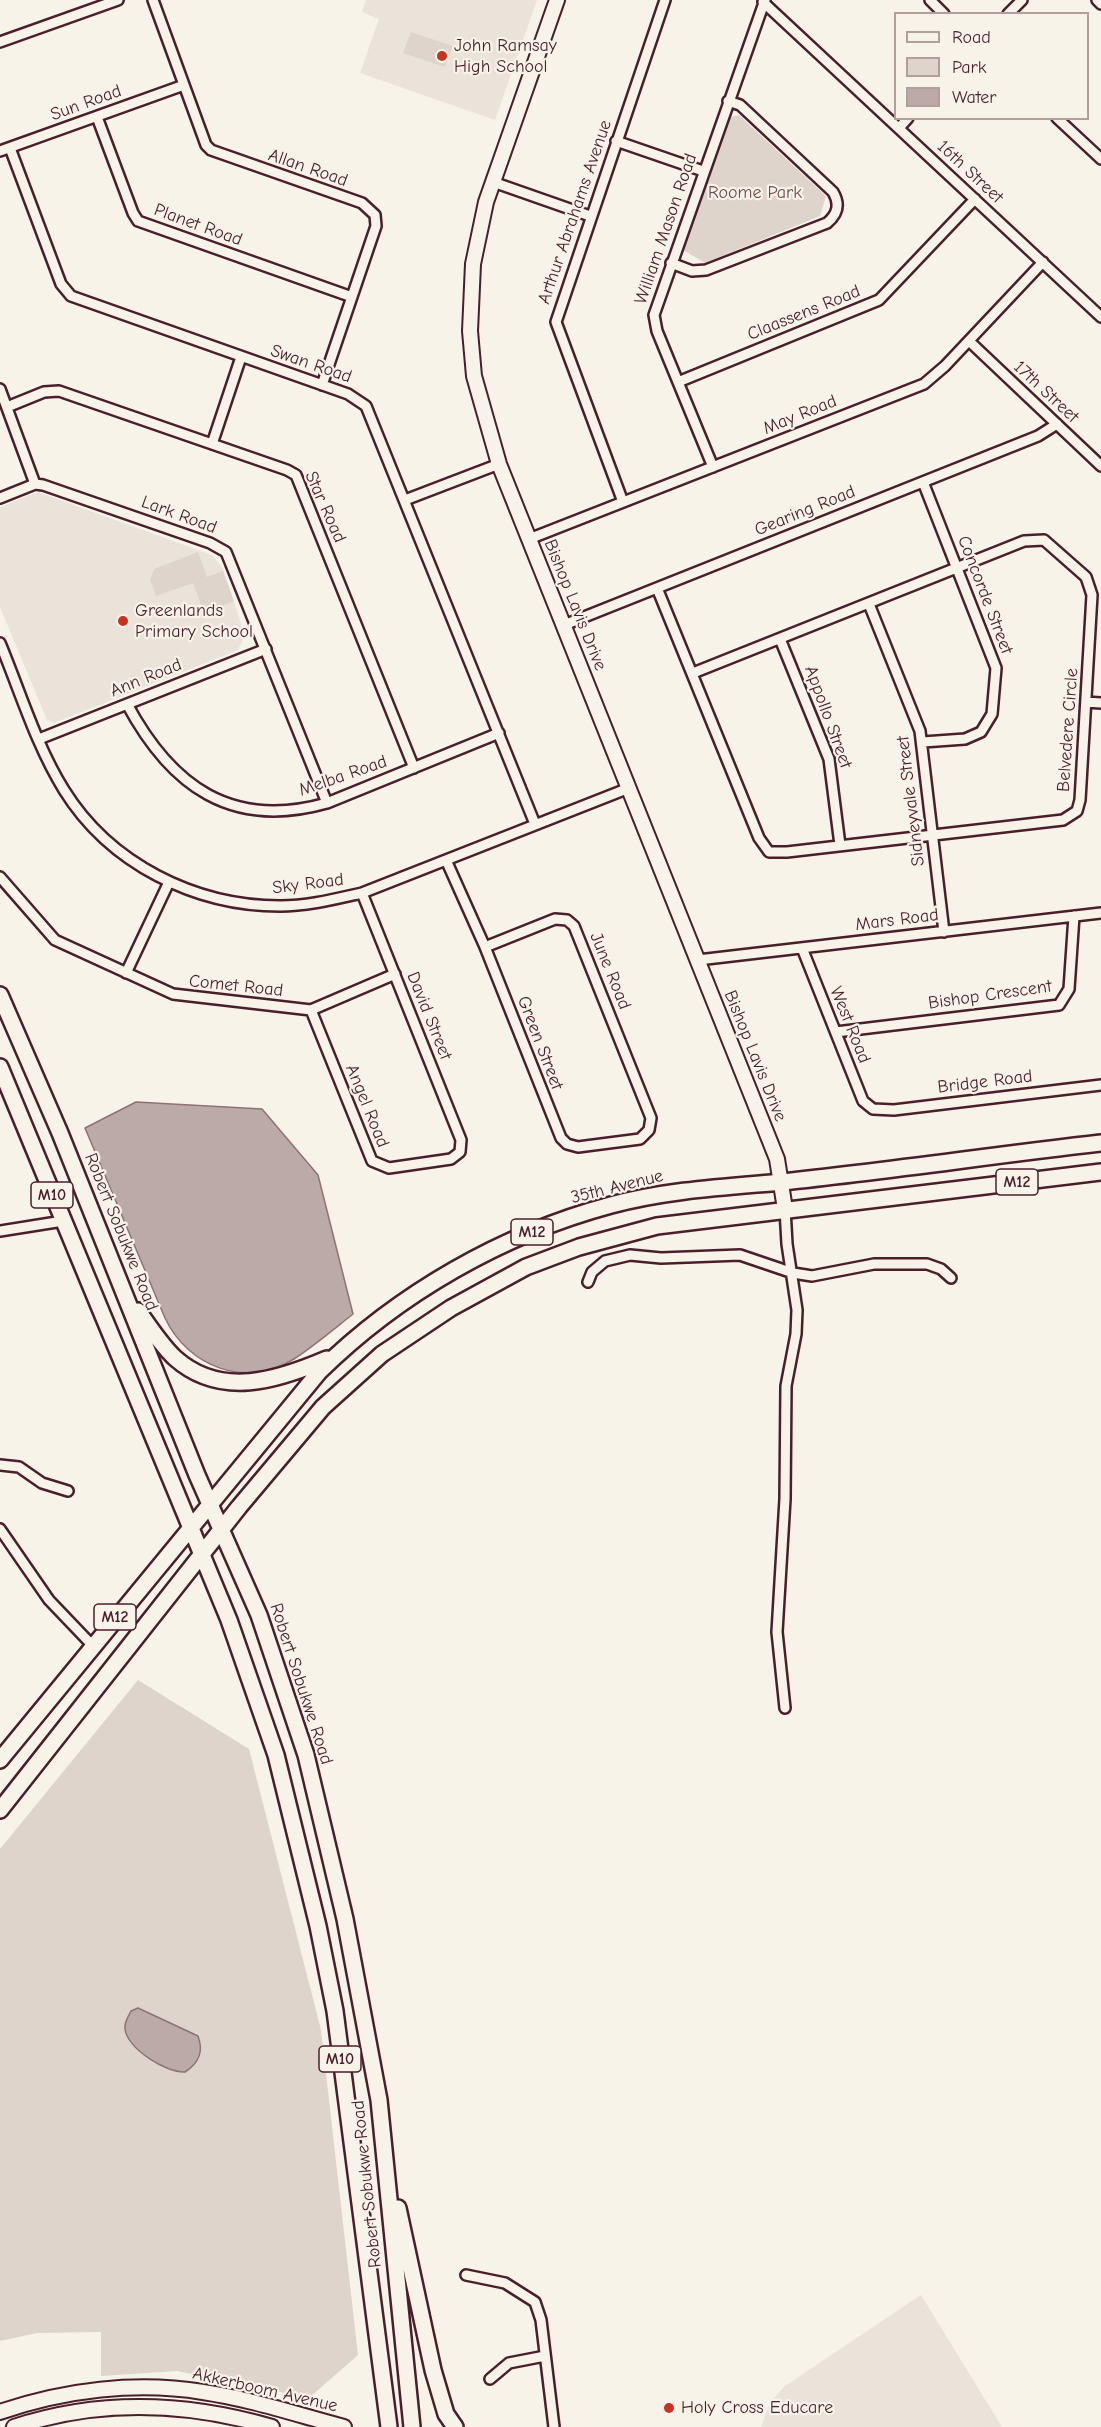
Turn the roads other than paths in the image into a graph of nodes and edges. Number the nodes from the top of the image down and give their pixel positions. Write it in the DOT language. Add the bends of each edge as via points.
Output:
graph roads {
  1 [pos="118,0"];
  2 [pos="153,0"];
  3 [pos="556,0"];
  4 [pos="665,0"];
  5 [pos="930,0"];
  6 [pos="1022,0"];
  7 [pos="1097,0"];
  8 [pos="764,1"];
  9 [pos="1101,4"];
  10 [pos="942,12"];
  11 [pos="1010,12"];
  12 [pos="0,42"];
  13 [pos="184,85"];
  14 [pos="728,100"];
  15 [pos="97,117"];
  16 [pos="906,120"];
  17 [pos="1058,120"];
  18 [pos="899,128"];
  19 [pos="616,141"];
  20 [pos="10,148"];
  21 [pos="0,151"];
  22 [pos="1101,159"];
  23 [pos="703,171"];
  24 [pos="493,182"];
  25 [pos="975,199"];
  26 [pos="590,216"];
  27 [pos="1043,262"];
  28 [pos="671,263"];
  29 [pos="352,297"];
  30 [pos="1101,316"];
  31 [pos="969,341"];
  32 [pos="241,357"];
  33 [pos="678,382"];
  34 [pos="322,385"];
  35 [pos="0,388"];
  36 [pos="7,407"];
  37 [pos="1057,424"];
  38 [pos="212,444"];
  39 [pos="499,464"];
  40 [pos="1101,466"];
  41 [pos="713,467"];
  42 [pos="923,482"];
  43 [pos="35,484"];
  44 [pos="0,498"];
  45 [pos="405,500"];
  46 [pos="623,502"];
  47 [pos="529,539"];
  48 [pos="958,568"];
  49 [pos="657,588"];
  50 [pos="869,604"];
  51 [pos="564,625"];
  52 [pos="780,639"];
  53 [pos="0,643"];
  54 [pos="266,649"];
  55 [pos="11,669"];
  56 [pos="693,673"];
  57 [pos="0,674"];
  58 [pos="1086,702"];
  59 [pos="1101,703"];
  60 [pos="127,704"];
  61 [pos="499,733"];
  62 [pos="39,739"];
  63 [pos="923,742"];
  64 [pos="414,768"];
  65 [pos="629,788"];
  66 [pos="327,803"];
  67 [pos="536,824"];
  68 [pos="931,835"];
  69 [pos="840,845"];
  70 [pos="446,860"];
  71 [pos="0,877"];
  72 [pos="169,882"];
  73 [pos="362,893"];
  74 [pos="1101,913"];
  75 [pos="1074,916"];
  76 [pos="944,932"];
  77 [pos="485,947"];
  78 [pos="802,948"];
  79 [pos="698,960"];
  80 [pos="126,973"];
  81 [pos="395,974"];
  82 [pos="0,995"];
  83 [pos="311,1010"];
  84 [pos="836,1032"];
  85 [pos="0,1066"];
  86 [pos="1101,1085"];
  87 [pos="873,1110"];
  88 [pos="651,1118"];
  89 [pos="1101,1143"];
  90 [pos="460,1152"];
  91 [pos="1101,1172"];
  92 [pos="781,1182"];
  93 [pos="785,1209"];
  94 [pos="63,1221"];
  95 [pos="0,1231"];
  96 [pos="793,1273"];
  97 [pos="951,1278"];
  98 [pos="588,1282"];
  99 [pos="127,1297"];
  100 [pos="336,1355"];
  101 [pos="0,1465"];
  102 [pos="68,1491"];
  103 [pos="211,1502"];
  104 [pos="190,1528"];
  105 [pos="0,1529"];
  106 [pos="223,1529"];
  107 [pos="202,1557"];
  108 [pos="92,1646"];
  109 [pos="785,1708"];
  110 [pos="0,1760"];
  111 [pos="0,1810"];
  112 [pos="384,2137"];
  113 [pos="466,2275"];
  114 [pos="545,2356"];
  115 [pos="490,2379"];
  116 [pos="0,2412"];
  117 [pos="14,2427"];
  118 [pos="272,2427"];
  119 [pos="344,2427"];
  120 [pos="390,2427"];
  121 [pos="412,2427"];
  122 [pos="454,2427"];
  123 [pos="554,2427"];
  1 -- 12 [label="street"];
  2 -- 13 [label="street, Allan Road"];
  3 -- 24 [label="street, Bishop Lavis Drive"];
  4 -- 19 [label="street, Arthur Abrahams Avenue"];
  5 -- 10 [label="street"];
  6 -- 11 [label="street"];
  7 -- 9 [label="street"];
  8 -- 14 [label="street, William Mason Road"];
  8 -- 18 [label="street, 16th Street"];
  13 -- 15 [label="street, Sun Road"];
  13 -- 29 [label="street, Allan Road" via="211,150 362,203 372,210 376,226"];
  14 -- 23 [label="street, William Mason Road"];
  14 -- 28 [label="street" via="740,105 832,192 838,204 836,214 827,223 706,270 692,271"];
  15 -- 20 [label="street, Sun Road"];
  15 -- 29 [label="street, Planet Road" via="138,221"];
  16 -- 18 [label="street"];
  17 -- 22 [label="street"];
  18 -- 25 [label="street, 16th Street"];
  19 -- 23 [label="street"];
  19 -- 26 [label="street, Arthur Abrahams Avenue"];
  20 -- 21 [label="street, Sun Road"];
  20 -- 32 [label="street, Swan Road" via="66,292"];
  23 -- 28 [label="street, William Mason Road"];
  24 -- 26 [label="street"];
  24 -- 39 [label="street, Bishop Lavis Drive" via="472,264 470,331 480,402"];
  25 -- 27 [label="street, 16th Street"];
  25 -- 33 [label="street, Claassens Road" via="879,300"];
  26 -- 46 [label="street, Arthur Abrahams Avenue" via="556,322"];
  27 -- 30 [label="street, 16th Street"];
  27 -- 31 [label="street, May Road"];
  28 -- 33 [label="street, William Mason Road" via="654,315"];
  29 -- 34 [label="street, Allan Road"];
  31 -- 37 [label="street, 17th Street"];
  31 -- 41 [label="street, May Road" via="924,384"];
  32 -- 34 [label="street, Swan Road"];
  32 -- 38 [label="street"];
  33 -- 41 [label="street, William Mason Road"];
  34 -- 45 [label="street, Swan Road" via="366,406"];
  35 -- 36 [label="street"];
  36 -- 38 [label="street, Star Road" via="44,392 58,391"];
  36 -- 43 [label="street"];
  37 -- 40 [label="street, 17th Street"];
  37 -- 42 [label="street, Gearing Road" via="1038,436"];
  38 -- 64 [label="street, Star Road" via="287,470 298,479"];
  39 -- 45 [label="street"];
  39 -- 47 [label="street, Bishop Lavis Drive"];
  41 -- 46 [label="street, May Road"];
  42 -- 48 [label="street, Concorde Street"];
  42 -- 49 [label="street, Gearing Road"];
  43 -- 44 [label="street"];
  43 -- 54 [label="street, Lark Road" via="222,549 229,556"];
  45 -- 61 [label="street, Swan Road"];
  46 -- 47 [label="street, May Road"];
  47 -- 51 [label="street, Bishop Lavis Drive"];
  48 -- 50 [label="street, Belvedere Circle"];
  48 -- 58 [label="street, Belvedere Circle" via="1024,541 1039,539 1048,542 1086,578 1092,601"];
  48 -- 63 [label="street, Concorde Street" via="995,662 993,714 981,732 970,738"];
  49 -- 51 [label="street, Gearing Road"];
  49 -- 56 [label="street, Belvedere Circle"];
  50 -- 52 [label="street, Belvedere Circle"];
  50 -- 63 [label="street, Sidneyvale Street"];
  51 -- 65 [label="street, Bishop Lavis Drive"];
  52 -- 56 [label="street, Belvedere Circle"];
  52 -- 69 [label="street, Appollo Street" via="829,759"];
  53 -- 55 [label="street, Sky Road"];
  54 -- 60 [label="street, Ann Road"];
  54 -- 66 [label="street, Lark Road"];
  55 -- 57 [label="street"];
  55 -- 62 [label="street, Sky Road"];
  56 -- 69 [label="street, Belvedere Circle" via="764,847 769,852 782,853"];
  58 -- 59 [label="street"];
  58 -- 68 [label="street, Belvedere Circle" via="1080,800 1074,814 1063,820"];
  60 -- 62 [label="street, Ann Road"];
  60 -- 66 [label="street, Melba Road" via="161,758 184,780 216,799 268,810"];
  61 -- 64 [label="street, Melba Road"];
  61 -- 67 [label="street, Swan Road"];
  62 -- 72 [label="street, Sky Road" via="63,789 83,816 124,854"];
  63 -- 68 [label="street, Sidneyvale Street"];
  64 -- 66 [label="street, Melba Road"];
  65 -- 67 [label="street, Sky Road"];
  65 -- 79 [label="street, Bishop Lavis Drive"];
  67 -- 70 [label="street, Sky Road"];
  68 -- 69 [label="street, Belvedere Circle"];
  68 -- 76 [label="street, Sidneyvale Street"];
  70 -- 73 [label="street, Sky Road"];
  70 -- 77 [label="street, Green Street"];
  71 -- 80 [label="street, Comet Road" via="55,940"];
  72 -- 73 [label="street, Sky Road" via="212,898 256,905 321,902"];
  72 -- 80 [label="street"];
  73 -- 81 [label="street, David Street"];
  74 -- 75 [label="street, Mars Road"];
  75 -- 76 [label="street, Mars Road"];
  75 -- 84 [label="street, Bishop Crescent" via="1069,989 1059,1005"];
  76 -- 78 [label="street, Mars Road"];
  77 -- 88 [label="street, June Road" via="555,919 574,926"];
  77 -- 88 [label="street, Green Street" via="561,1138 578,1148 640,1139 649,1131"];
  78 -- 79 [label="street, Mars Road"];
  78 -- 84 [label="street, West Road"];
  79 -- 92 [label="street, Bishop Lavis Drive" via="777,1159"];
  80 -- 83 [label="street, Comet Road" via="183,997"];
  81 -- 83 [label="street, Comet Road"];
  81 -- 90 [label="street, David Street" via="461,1140"];
  82 -- 99 [label="main road, Robert Sobukwe Road / M10"];
  83 -- 90 [label="street, Angel Road" via="372,1161 389,1167 451,1160"];
  84 -- 87 [label="street, West Road" via="863,1101"];
  85 -- 94 [label="main road, Robert Sobukwe Road / M10"];
  86 -- 87 [label="street, Bridge Road"];
  89 -- 92 [label="main road, 35th Avenue / M12"];
  91 -- 93 [label="main road, M12"];
  92 -- 93 [label="street, Bishop Lavis Drive"];
  92 -- 100 [label="main road, 35th Avenue / M12" via="658,1195 612,1205 522,1236 401,1304"];
  93 -- 96 [label="street"];
  93 -- 106 [label="main road, M12" via="682,1222 620,1235 526,1267 451,1308 404,1338 335,1394"];
  94 -- 95 [label="street"];
  94 -- 104 [label="main road, Robert Sobukwe Road / M10"];
  96 -- 97 [label="street" via="821,1276 874,1264 927,1264"];
  96 -- 98 [label="street" via="740,1256 630,1255 605,1261 592,1272"];
  96 -- 109 [label="street" via="797,1323 786,1386 785,1499 777,1632"];
  99 -- 100 [label="main road" via="176,1359 213,1378 245,1383 272,1380"];
  99 -- 103 [label="main road, Robert Sobukwe Road / M10"];
  100 -- 103 [label="main road, 35th Avenue / M12"];
  101 -- 102 [label="street" via="19,1467 42,1483"];
  103 -- 104 [label="main road, M12"];
  103 -- 106 [label="main road, Robert Sobukwe Road / M10"];
  104 -- 107 [label="main road, Robert Sobukwe Road / M10"];
  104 -- 108 [label="main road, M12"];
  105 -- 108 [label="street" via="49,1599"];
  106 -- 107 [label="main road, M12"];
  106 -- 112 [label="main road, Robert Sobukwe Road / M10" via="261,1623 309,1767 345,1919"];
  107 -- 111 [label="main road, M12"];
  107 -- 120 [label="main road, Robert Sobukwe Road / M10" via="243,1657 276,1755 329,1976"];
  108 -- 110 [label="main road, M12"];
  112 -- 121 [label="main road, Robert Sobukwe Road / M10"];
  112 -- 122 [label="main road" via="433,2370 446,2414"];
  113 -- 114 [label="street" via="505,2283 535,2302"];
  114 -- 115 [label="street" via="509,2363"];
  114 -- 123 [label="street"];
  116 -- 119 [label="street, Akkerboom Avenue" via="59,2395 179,2389 228,2397"];
  117 -- 118 [label="street, Akkerboom Avenue" via="63,2414 138,2406 209,2412"];
}
